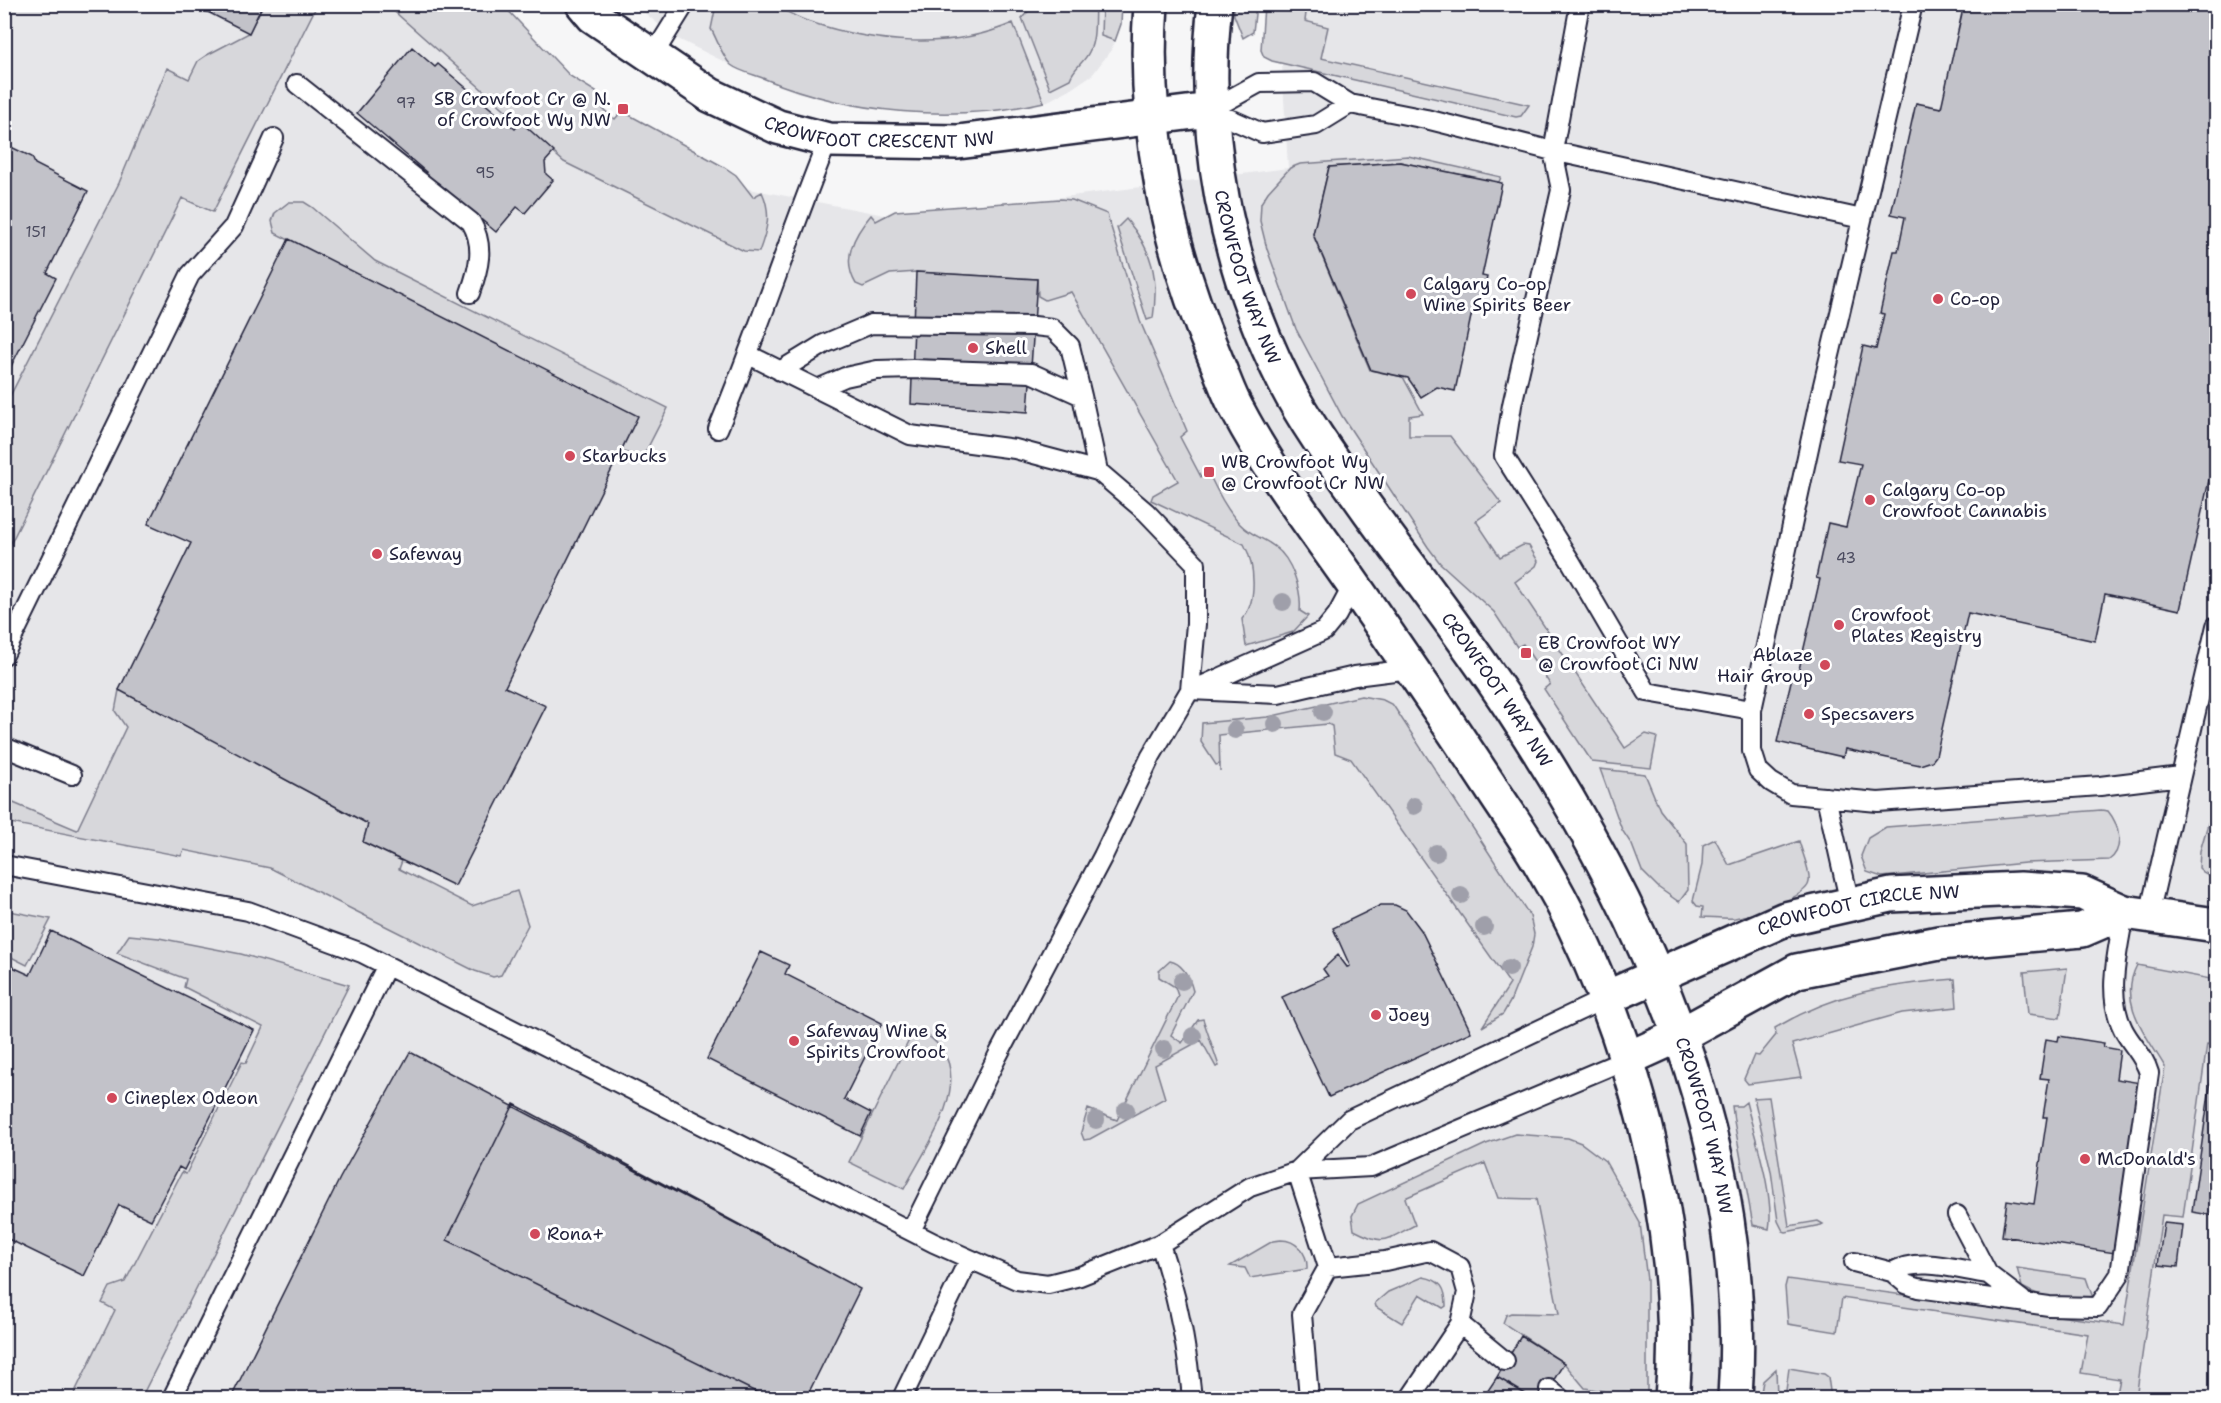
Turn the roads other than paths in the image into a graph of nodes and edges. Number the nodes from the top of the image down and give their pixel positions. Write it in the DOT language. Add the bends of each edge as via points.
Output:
graph roads {
  1 [pos="583,4"];
  2 [pos="685,4"];
  3 [pos="1151,4"];
  4 [pos="1215,4"];
  5 [pos="1580,4"];
  6 [pos="1913,4"];
  7 [pos="652,57"];
  8 [pos="297,84"];
  9 [pos="1350,104"];
  10 [pos="1210,110"];
  11 [pos="1150,118"];
  12 [pos="274,138"];
  13 [pos="828,140"];
  14 [pos="1553,151"];
  15 [pos="1862,219"];
  16 [pos="470,293"];
  17 [pos="749,355"];
  18 [pos="780,370"];
  19 [pos="817,390"];
  20 [pos="1082,396"];
  21 [pos="718,429"];
  22 [pos="1098,471"];
  23 [pos="1353,585"];
  24 [pos="2217,626"];
  25 [pos="4,655"];
  26 [pos="1410,669"];
  27 [pos="1190,690"];
  28 [pos="1752,710"];
  29 [pos="4,747"];
  30 [pos="72,775"];
  31 [pos="2181,777"];
  32 [pos="1826,797"];
  33 [pos="4,865"];
  34 [pos="1850,904"];
  35 [pos="2136,914"];
  36 [pos="2217,925"];
  37 [pos="386,967"];
  38 [pos="1657,975"];
  39 [pos="1604,999"];
  40 [pos="1682,1034"];
  41 [pos="1627,1059"];
  42 [pos="1297,1171"];
  43 [pos="1957,1215"];
  44 [pos="911,1231"];
  45 [pos="1160,1244"];
  46 [pos="969,1259"];
  47 [pos="1854,1262"];
  48 [pos="1328,1267"];
  49 [pos="1892,1272"];
  50 [pos="1988,1274"];
  51 [pos="2022,1301"];
  52 [pos="1460,1324"];
  53 [pos="1505,1361"];
  54 [pos="172,1398"];
  55 [pos="902,1398"];
  56 [pos="1192,1398"];
  57 [pos="1309,1398"];
  58 [pos="1410,1398"];
  59 [pos="1672,1398"];
  60 [pos="1736,1398"];
  1 -- 7 [label="street, CROWFOOT CRESCENT NW" via="593,16"];
  2 -- 7 [label="lane"];
  3 -- 11 [label="street" via="1147,52"];
  4 -- 10 [label="street, CROWFOOT WAY NW" via="1209,54"];
  5 -- 14 [label="lane"];
  6 -- 15 [label="lane"];
  7 -- 13 [label="street, CROWFOOT CRESCENT NW" via="720,100 778,127"];
  8 -- 16 [label="lane" via="471,222 480,256"];
  9 -- 10 [label="lane" via="1316,125 1262,133"];
  9 -- 10 [label="lane" via="1314,82 1259,83"];
  9 -- 14 [label="lane"];
  10 -- 11 [label="street, CROWFOOT CRESCENT NW"];
  10 -- 38 [label="street, CROWFOOT WAY NW" via="1220,192 1245,295 1286,385 1332,459 1513,711 1611,874"];
  11 -- 13 [label="street, CROWFOOT CRESCENT NW" via="958,142"];
  11 -- 23 [label="street" via="1165,201 1194,309 1236,409"];
  12 -- 25 [label="lane" via="234,225 190,275"];
  13 -- 17 [label="lane"];
  14 -- 15 [label="lane"];
  14 -- 28 [label="lane" via="1561,190 1504,456 1647,692"];
  15 -- 28 [label="lane"];
  17 -- 18 [label="lane"];
  17 -- 21 [label="lane"];
  18 -- 19 [label="lane"];
  18 -- 20 [label="lane" via="824,344 871,324 1034,326 1052,328 1070,346"];
  19 -- 20 [label="lane" via="845,377 877,370 913,369 1031,373"];
  19 -- 22 [label="lane" via="910,435 1015,449"];
  20 -- 22 [label="lane"];
  22 -- 27 [label="lane" via="1146,512 1196,564"];
  23 -- 26 [label="street"];
  23 -- 27 [label="lane" via="1324,630"];
  24 -- 31 [label="lane"];
  26 -- 27 [label="lane" via="1355,676 1278,694"];
  26 -- 39 [label="street" via="1545,871"];
  27 -- 44 [label="lane" via="1151,756"];
  28 -- 32 [label="lane" via="1752,751 1758,770 1791,794"];
  29 -- 30 [label="lane"];
  31 -- 32 [label="lane" via="1878,802"];
  31 -- 35 [label="lane"];
  32 -- 34 [label="lane"];
  33 -- 37 [label="lane" via="248,912 362,953"];
  34 -- 35 [label="street, CROWFOOT CIRCLE NW" via="1892,896 2020,890 2082,893"];
  34 -- 38 [label="street, CROWFOOT CIRCLE NW" via="1785,919"];
  35 -- 36 [label="street, CROWFOOT CIRCLE NW"];
  35 -- 40 [label="street" via="2082,930 1939,943 1797,971"];
  35 -- 51 [label="lane" via="2114,998 2123,1029 2145,1059 2149,1073 2120,1274 2098,1307"];
  37 -- 44 [label="lane"];
  37 -- 54 [label="lane"];
  38 -- 39 [label="street, CROWFOOT CIRCLE NW"];
  38 -- 40 [label="street, CROWFOOT WAY NW"];
  39 -- 41 [label="street"];
  39 -- 42 [label="lane" via="1349,1120"];
  40 -- 41 [label="street"];
  40 -- 60 [label="street, CROWFOOT WAY NW" via="1710,1130 1731,1249"];
  41 -- 42 [label="lane" via="1371,1167"];
  41 -- 59 [label="street" via="1665,1220 1674,1290 1676,1361"];
  42 -- 45 [label="lane" via="1250,1187"];
  42 -- 48 [label="lane"];
  43 -- 50 [label="lane"];
  44 -- 46 [label="lane"];
  45 -- 46 [label="lane" via="1080,1276 1048,1284 1017,1280"];
  45 -- 56 [label="lane" via="1179,1306"];
  46 -- 55 [label="lane"];
  47 -- 49 [label="lane"];
  48 -- 52 [label="lane" via="1430,1251 1460,1267 1467,1292"];
  48 -- 57 [label="lane" via="1302,1314"];
  49 -- 50 [label="lane" via="1905,1264 1919,1264"];
  49 -- 51 [label="lane" via="1906,1284 1918,1287"];
  50 -- 51 [label="lane"];
  52 -- 53 [label="lane"];
  52 -- 58 [label="lane"];
}
